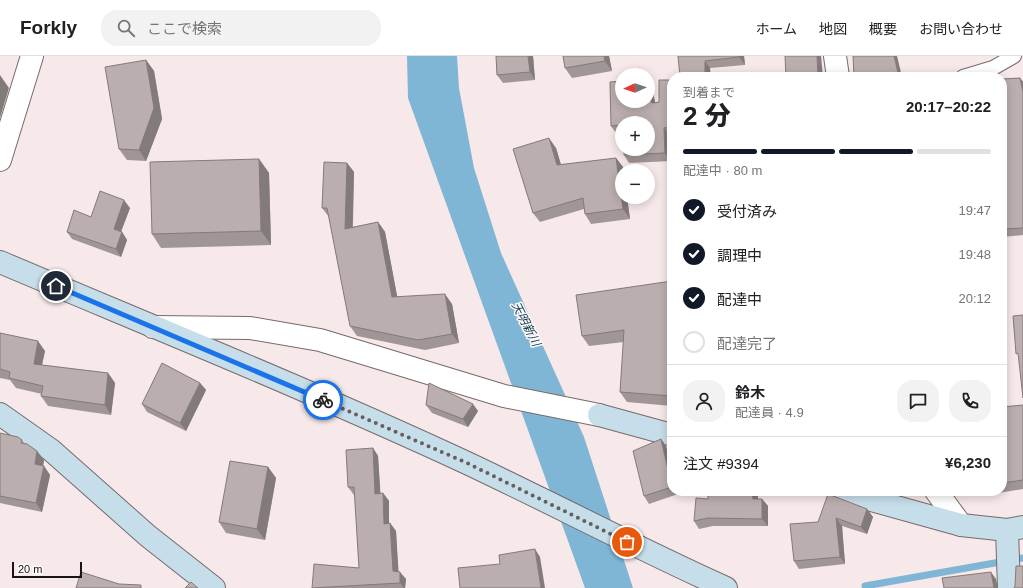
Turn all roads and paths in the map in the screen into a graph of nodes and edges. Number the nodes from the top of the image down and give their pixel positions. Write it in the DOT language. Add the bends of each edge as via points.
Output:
graph roads {
  1 [pos="32,56"];
  2 [pos="835,56"];
  3 [pos="1014,56"];
  4 [pos="837,72"];
  5 [pos="980,72"];
  6 [pos="0,160"];
  7 [pos="0,262"];
  8 [pos="153,327"];
  9 [pos="0,414"];
  10 [pos="599,415"];
  11 [pos="667,434"];
  12 [pos="857,496"];
  13 [pos="940,496"];
  14 [pos="961,525"];
  15 [pos="1015,529"];
  16 [pos="214,588"];
  17 [pos="726,588"];
  18 [pos="1009,588"];
  1 -- 6 [label="street"];
  2 -- 4 [label="street"];
  3 -- 5 [label="lane" via="993,68"];
  7 -- 8 [label="main road"];
  8 -- 10 [label="street" via="250,328 320,340 504,396"];
  8 -- 17 [label="main road" via="467,463 650,554"];
  9 -- 16 [label="main road" via="51,450 148,536"];
  10 -- 11 [label="main road"];
  12 -- 14 [label="main road"];
  13 -- 14 [label="street"];
  14 -- 15 [label="main road"];
  15 -- 18 [label="main road"];
}
